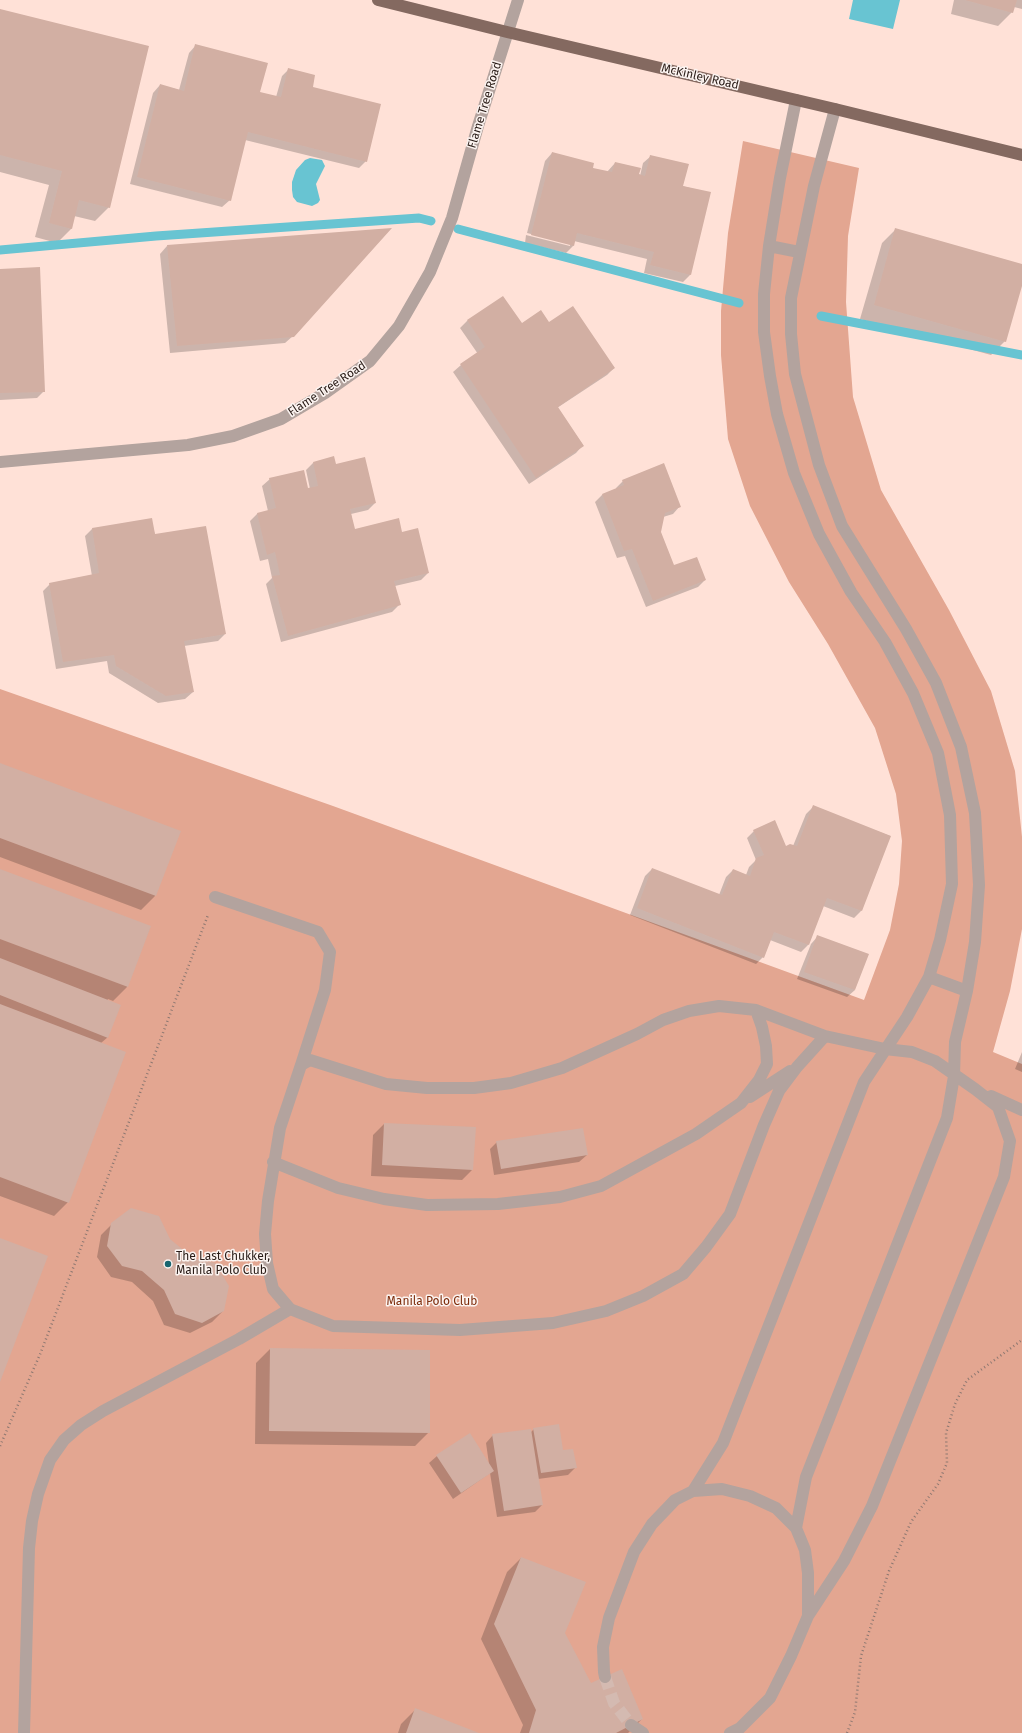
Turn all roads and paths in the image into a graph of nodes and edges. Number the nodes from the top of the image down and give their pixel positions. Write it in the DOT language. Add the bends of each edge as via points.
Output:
graph roads {
  1 [pos="378,0"];
  2 [pos="518,0"];
  3 [pos="507,32"];
  4 [pos="796,100"];
  5 [pos="835,109"];
  6 [pos="1022,155"];
  7 [pos="769,246"];
  8 [pos="799,252"];
  9 [pos="0,462"];
  10 [pos="215,897"];
  11 [pos="929,976"];
  12 [pos="967,991"];
  13 [pos="756,1010"];
  14 [pos="825,1036"];
  15 [pos="885,1049"];
  16 [pos="301,1065"];
  17 [pos="797,1067"];
  18 [pos="954,1076"];
  19 [pos="975,1089"];
  20 [pos="741,1103"];
  21 [pos="1022,1110"];
  22 [pos="273,1162"];
  23 [pos="290,1309"];
  24 [pos="1022,1340"];
  25 [pos="0,1446"];
  26 [pos="693,1491"];
  27 [pos="796,1528"];
  28 [pos="808,1616"];
  29 [pos="605,1677"];
  30 [pos="631,1725"];
  31 [pos="24,1733"];
  32 [pos="642,1733"];
  33 [pos="730,1733"];
  34 [pos="847,1733"];
  1 -- 3 [label="main road, McKinley Road"];
  2 -- 3 [label="street, Flame Tree Road"];
  3 -- 4 [label="main road, McKinley Road"];
  3 -- 9 [label="street, Flame Tree Road" via="452,218 430,272 399,326 370,361 325,393 281,419 232,436 188,445"];
  4 -- 5 [label="main road, McKinley Road"];
  4 -- 7 [label="street" via="780,173"];
  5 -- 6 [label="main road, McKinley Road"];
  5 -- 8 [label="street"];
  7 -- 8 [label="street"];
  7 -- 11 [label="street" via="764,294 764,332 777,414 794,473 819,534 913,693 938,753 950,815 952,884"];
  8 -- 12 [label="street" via="791,298 791,334 795,374 819,465 842,526 906,629 936,683 961,747 975,813 979,885 975,942"];
  10 -- 16 [label="street" via="318,932 330,952 325,990"];
  10 -- 25 [label="path" via="41,1352"];
  11 -- 12 [label="street"];
  11 -- 15 [label="street" via="907,1017"];
  12 -- 18 [label="street" via="955,1042"];
  13 -- 14 [label="street"];
  13 -- 16 [label="street" via="719,1006 690,1011 663,1020 562,1068 511,1083 474,1088 427,1088 386,1084 310,1060"];
  13 -- 20 [label="street" via="766,1046 766,1064 759,1080"];
  14 -- 15 [label="street"];
  14 -- 17 [label="street"];
  15 -- 18 [label="street" via="912,1052 935,1061"];
  15 -- 26 [label="street" via="864,1082 723,1444"];
  16 -- 22 [label="street" via="280,1128"];
  17 -- 20 [label="street"];
  17 -- 23 [label="street" via="779,1091 730,1214 683,1274 644,1296 606,1310 553,1323 460,1330 333,1326"];
  18 -- 19 [label="street"];
  18 -- 27 [label="street" via="947,1118 806,1477"];
  19 -- 21 [label="street"];
  19 -- 28 [label="street" via="998,1107 1010,1141 1004,1177 872,1506 844,1561"];
  20 -- 22 [label="street" via="696,1134 602,1186 552,1198 498,1204 427,1205 384,1200 338,1188"];
  22 -- 23 [label="street" via="265,1234 267,1263 273,1289"];
  23 -- 31 [label="street" via="86,1421 64,1440 50,1460 38,1494 30,1534"];
  24 -- 34 [label="path" via="967,1380 955,1404 946,1433 947,1463 938,1484 911,1522 889,1571 861,1656 855,1712"];
  26 -- 27 [label="street" via="722,1489 750,1496 776,1508"];
  26 -- 29 [label="street" via="675,1500 652,1524 634,1552 608,1618 603,1647"];
  27 -- 28 [label="street" via="805,1550"];
  28 -- 33 [label="street" via="792,1656 770,1698 740,1728"];
  30 -- 32 [label="street"];
}
